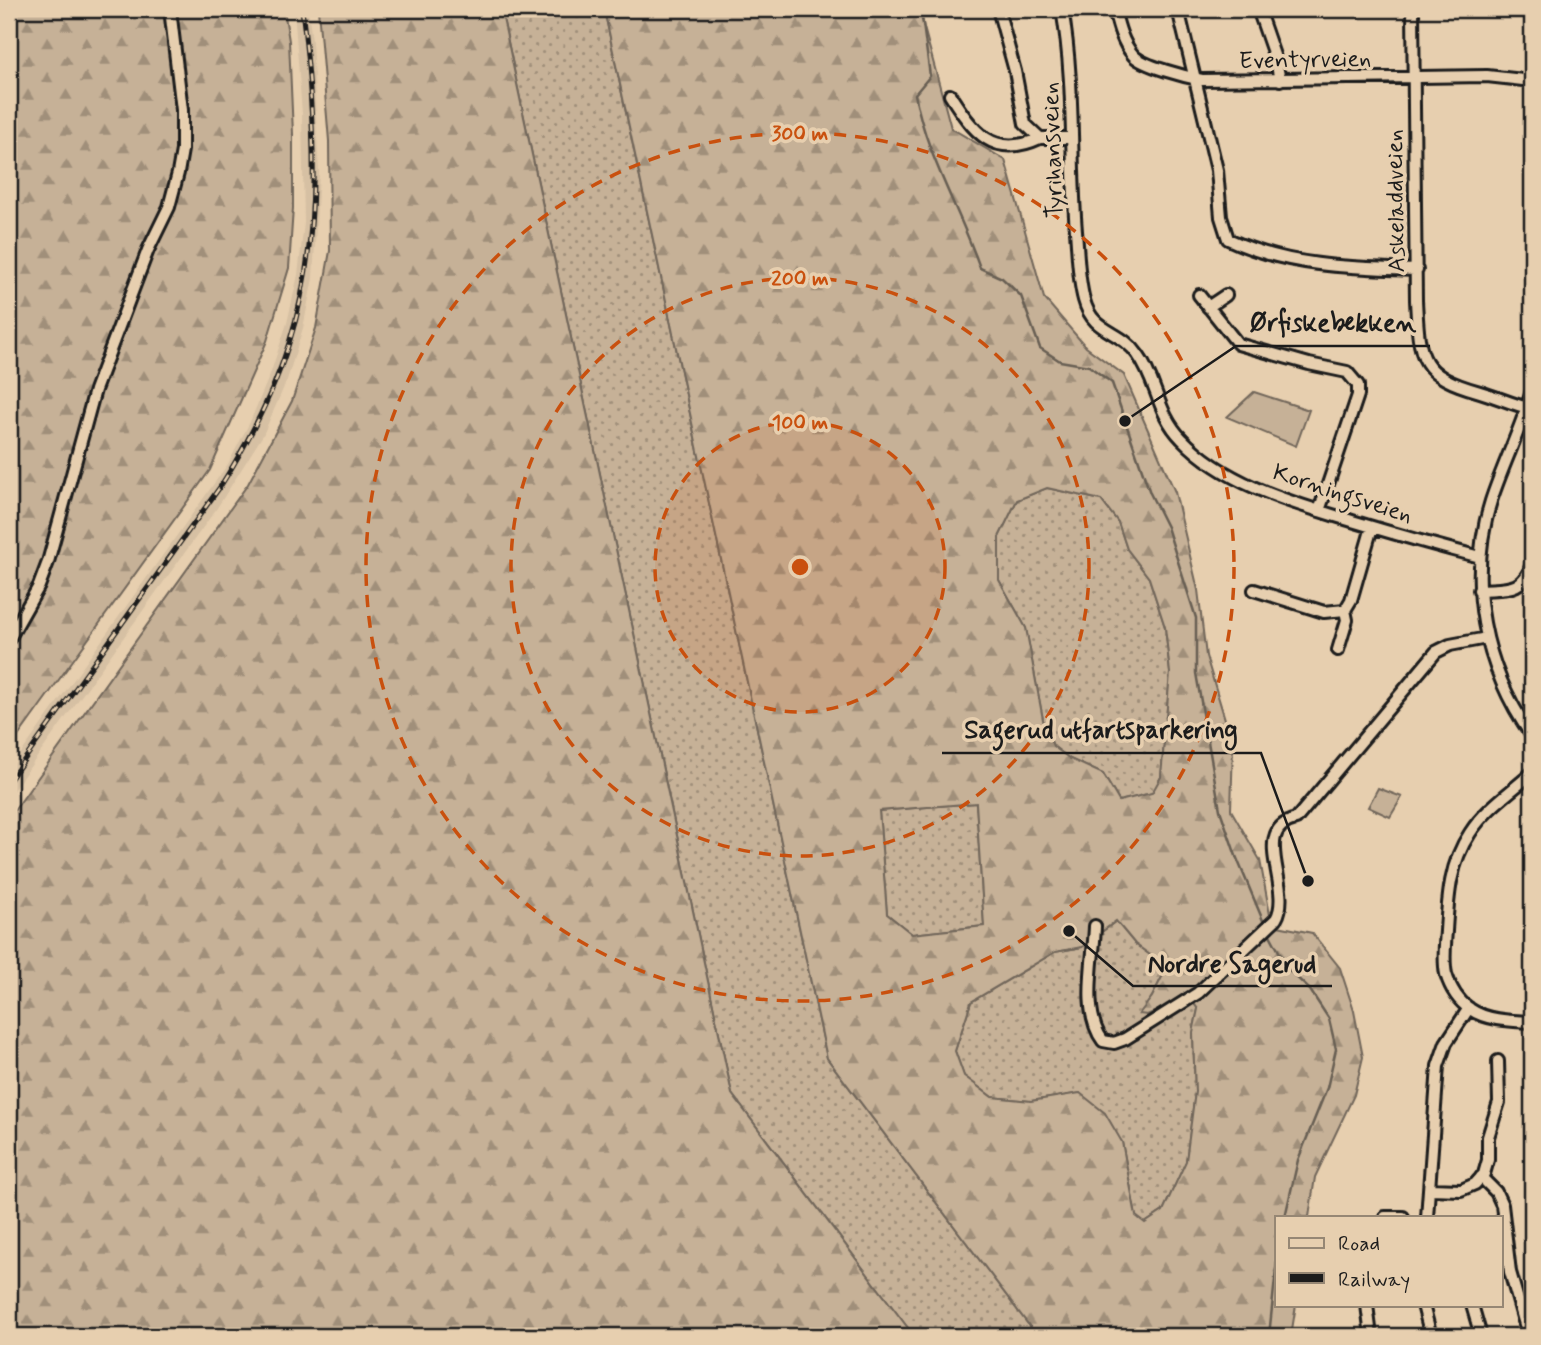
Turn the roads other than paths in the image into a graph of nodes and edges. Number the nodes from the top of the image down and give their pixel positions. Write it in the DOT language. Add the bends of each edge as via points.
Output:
graph roads {
  1 [pos="170,9"];
  2 [pos="998,9"];
  3 [pos="1062,9"];
  4 [pos="1115,9"];
  5 [pos="1178,9"];
  6 [pos="1258,9"];
  7 [pos="1413,9"];
  8 [pos="1414,78"];
  9 [pos="1194,79"];
  10 [pos="1280,80"];
  11 [pos="1532,81"];
  12 [pos="950,94"];
  13 [pos="1040,138"];
  14 [pos="1071,138"];
  15 [pos="1417,270"];
  16 [pos="1082,289"];
  17 [pos="1199,295"];
  18 [pos="1226,295"];
  19 [pos="1208,307"];
  20 [pos="1532,391"];
  21 [pos="1530,408"];
  22 [pos="1319,511"];
  23 [pos="1372,527"];
  24 [pos="1480,557"];
  25 [pos="1532,564"];
  26 [pos="1254,590"];
  27 [pos="1479,590"];
  28 [pos="1345,610"];
  29 [pos="1487,638"];
  30 [pos="9,639"];
  31 [pos="1338,649"];
  32 [pos="1532,736"];
  33 [pos="1532,773"];
  34 [pos="1095,926"];
  35 [pos="1469,1008"];
  36 [pos="1532,1022"];
  37 [pos="1498,1061"];
  38 [pos="1481,1177"];
  39 [pos="1429,1189"];
  40 [pos="1500,1215"];
  41 [pos="1427,1216"];
  42 [pos="1502,1226"];
  43 [pos="1367,1306"];
  44 [pos="1423,1306"];
  45 [pos="1472,1306"];
  46 [pos="1526,1328"];
  47 [pos="1371,1336"];
  48 [pos="1431,1336"];
  49 [pos="1481,1336"];
  1 -- 30 [label="street" via="182,110 178,173 169,207 95,390 40,586"];
  2 -- 13 [label="street" via="1025,124"];
  3 -- 14 [label="street, Tyrihansveien"];
  4 -- 9 [label="street, Eventyrveien" via="1120,34 1135,57"];
  5 -- 9 [label="street"];
  6 -- 10 [label="street"];
  7 -- 8 [label="street, Askeladdveien"];
  8 -- 10 [label="street, Eventyrveien"];
  8 -- 11 [label="street, Eventyrveien" via="1487,76"];
  8 -- 15 [label="street, Askeladdveien"];
  9 -- 10 [label="street, Eventyrveien"];
  9 -- 15 [label="street" via="1217,170 1228,239 1301,262"];
  12 -- 13 [label="street" via="965,117 998,145 1011,147"];
  13 -- 14 [label="street"];
  14 -- 16 [label="street, Tyrihansveien"];
  15 -- 21 [label="street, Askeladdveien" via="1418,335 1430,370 1451,383"];
  16 -- 22 [label="street, Korningsveien" via="1090,315 1101,328 1124,339 1140,358 1167,419 1181,438 1230,474"];
  17 -- 19 [label="street"];
  18 -- 19 [label="street"];
  19 -- 22 [label="street" via="1238,344 1347,372 1358,385 1359,394"];
  20 -- 21 [label="street"];
  21 -- 24 [label="street" via="1490,502"];
  22 -- 23 [label="street, Korningsveien"];
  23 -- 24 [label="street, Korningsveien"];
  23 -- 28 [label="street"];
  24 -- 27 [label="street"];
  25 -- 27 [label="street" via="1519,585"];
  26 -- 28 [label="street" via="1324,612"];
  27 -- 29 [label="street"];
  28 -- 31 [label="street" via="1347,620"];
  29 -- 32 [label="street" via="1504,690"];
  29 -- 34 [label="street" via="1436,652 1296,819 1283,825 1273,843 1282,898 1276,919 1198,993 1114,1043 1103,1041 1094,1023 1090,975"];
  33 -- 35 [label="street" via="1478,821 1453,868 1445,964 1454,991"];
  35 -- 36 [label="street" via="1493,1018"];
  35 -- 39 [label="street" via="1446,1042 1438,1066"];
  37 -- 38 [label="street" via="1498,1106"];
  38 -- 39 [label="street" via="1461,1190"];
  38 -- 40 [label="street" via="1499,1196"];
  39 -- 41 [label="street"];
  42 -- 46 [label="street"];
  43 -- 47 [label="street"];
  44 -- 48 [label="street"];
  45 -- 49 [label="street"];
}
